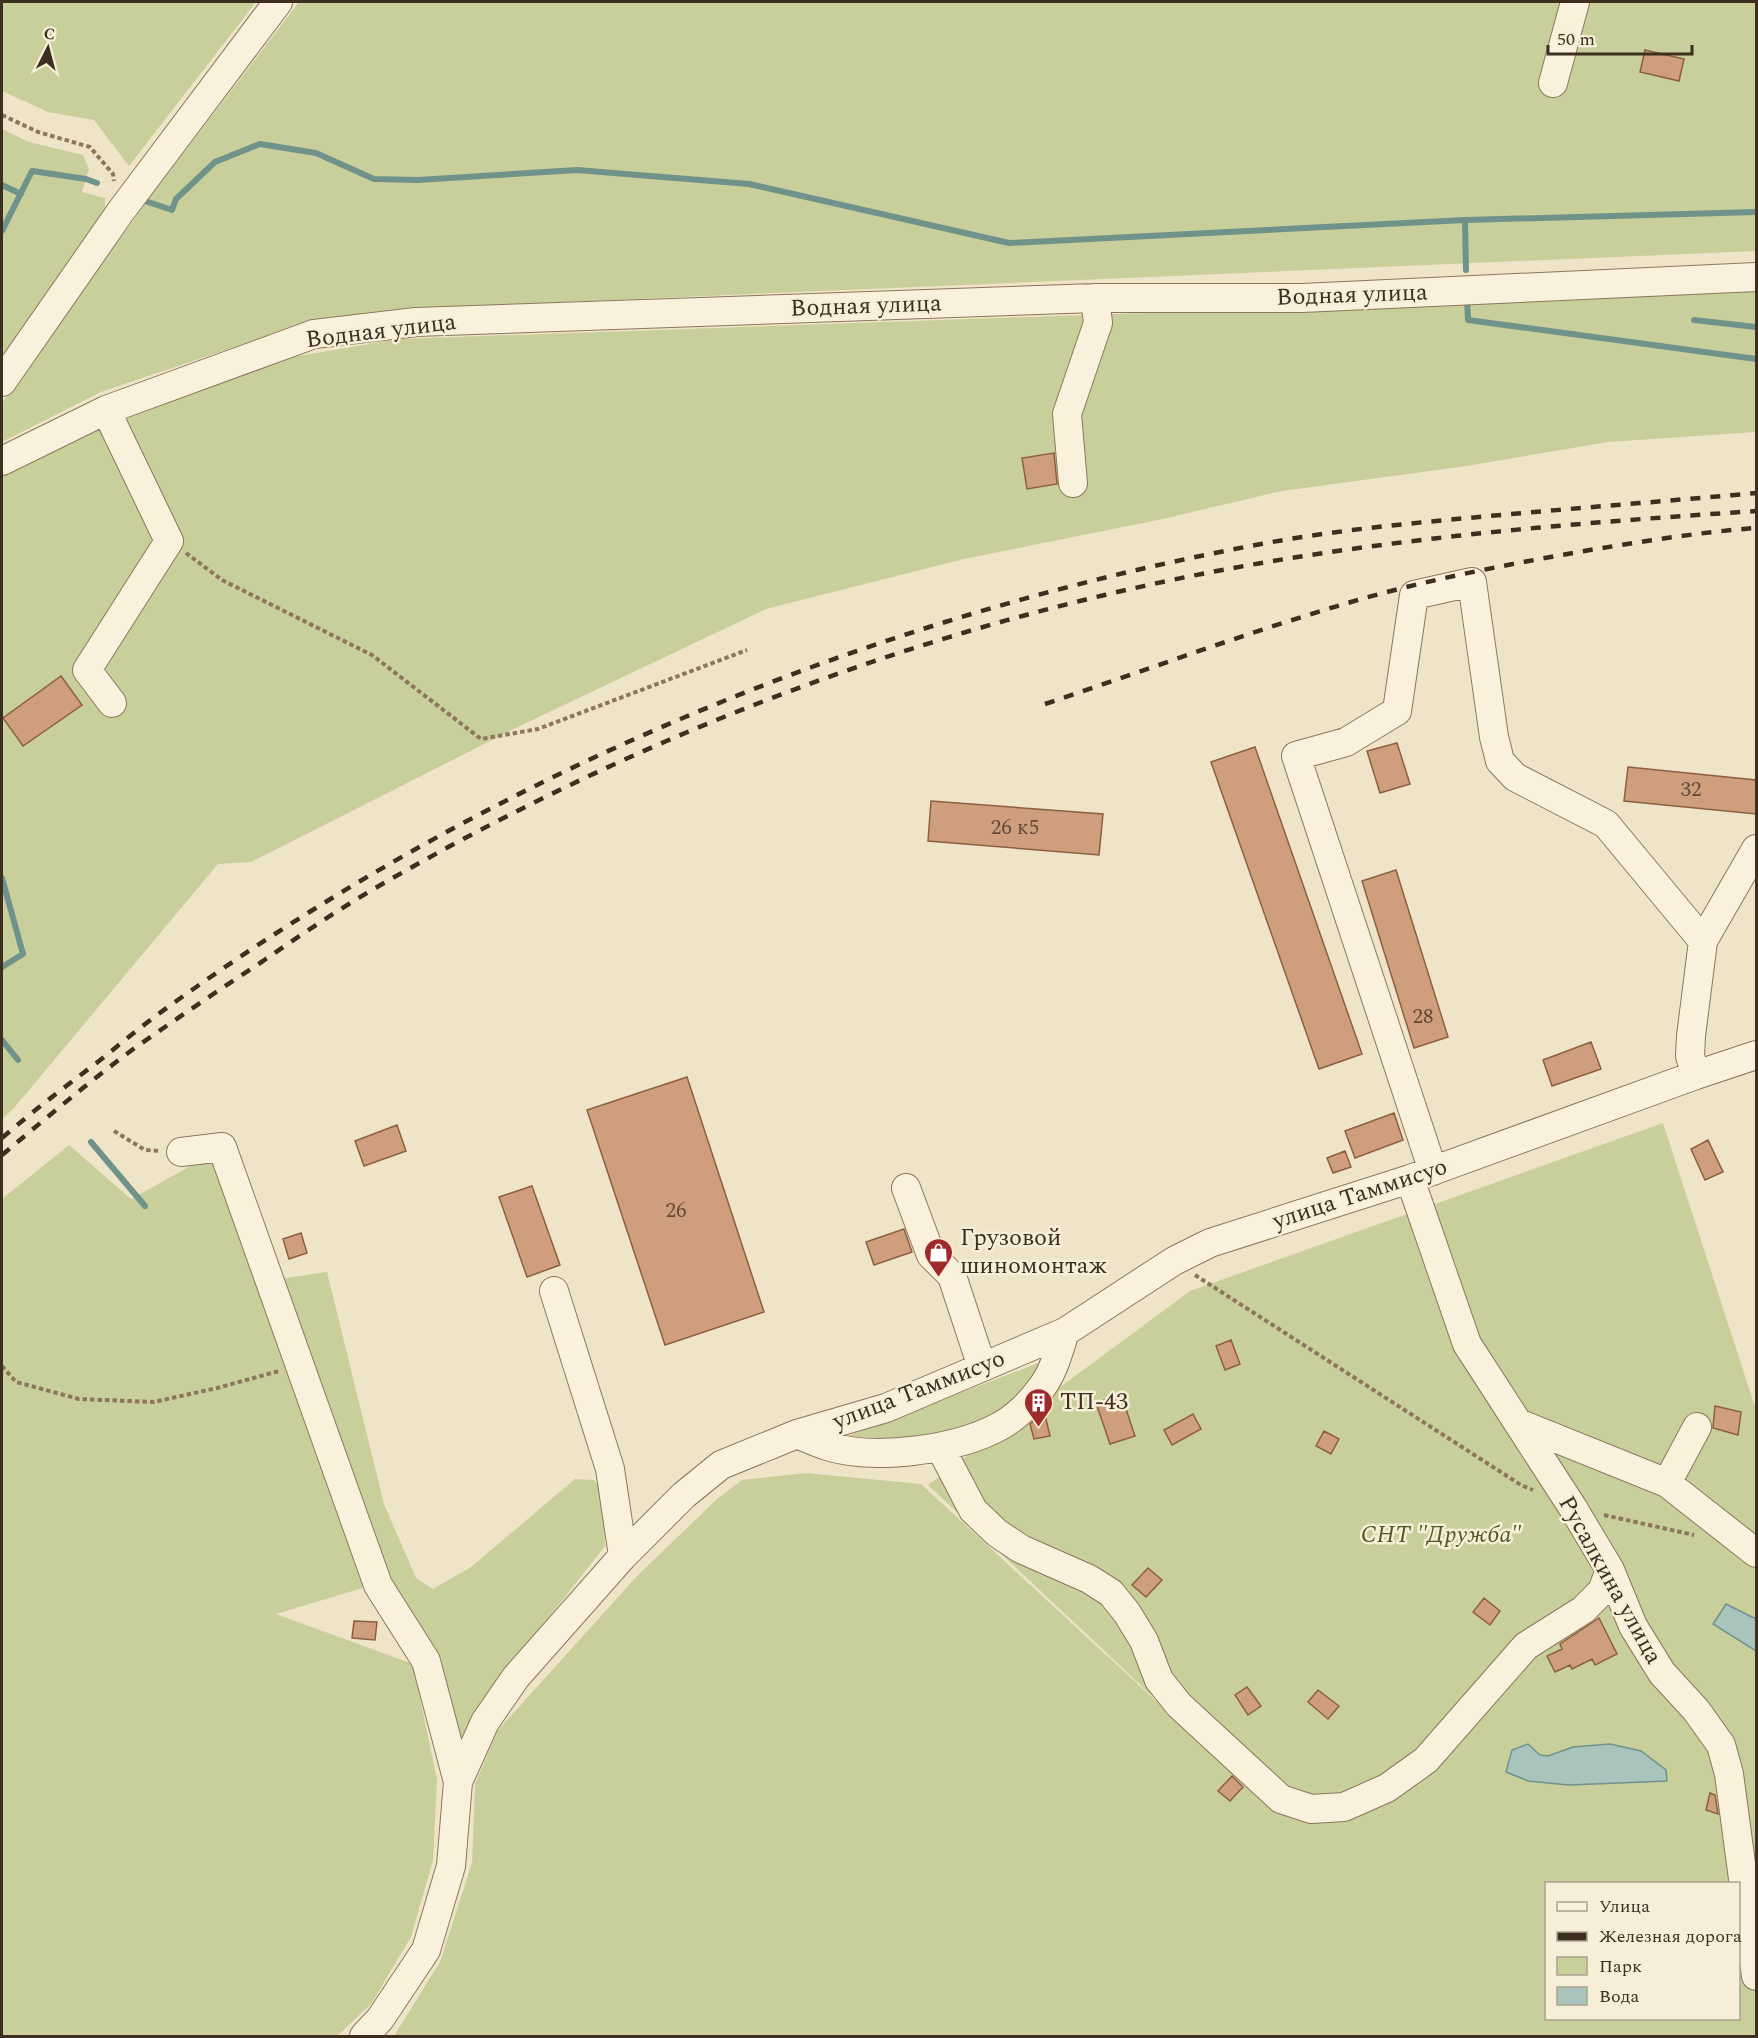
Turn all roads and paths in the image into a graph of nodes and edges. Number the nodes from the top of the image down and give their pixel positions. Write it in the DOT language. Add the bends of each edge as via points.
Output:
graph roads {
  1 [pos="278,2"];
  2 [pos="1575,2"];
  3 [pos="1553,83"];
  4 [pos="2,115"];
  5 [pos="122,211"];
  6 [pos="1756,276"];
  7 [pos="1095,298"];
  8 [pos="2,382"];
  9 [pos="106,410"];
  10 [pos="2,461"];
  11 [pos="1073,483"];
  12 [pos="169,541"];
  13 [pos="747,650"];
  14 [pos="112,703"];
  15 [pos="1756,849"];
  16 [pos="1703,941"];
  17 [pos="1756,1055"];
  18 [pos="1696,1075"];
  19 [pos="114,1131"];
  20 [pos="181,1152"];
  21 [pos="1422,1175"];
  22 [pos="906,1188"];
  23 [pos="1174,1262"];
  24 [pos="554,1291"];
  25 [pos="1065,1332"];
  26 [pos="300,1365"];
  27 [pos="2,1366"];
  28 [pos="982,1367"];
  29 [pos="1518,1423"];
  30 [pos="1697,1427"];
  31 [pos="797,1434"];
  32 [pos="940,1447"];
  33 [pos="1666,1483"];
  34 [pos="1573,1508"];
  35 [pos="1695,1536"];
  36 [pos="1756,1553"];
  37 [pos="623,1556"];
  38 [pos="1611,1570"];
  39 [pos="458,1782"];
  40 [pos="1756,1976"];
  41 [pos="364,2037"];
  1 -- 5 [label="street"];
  2 -- 3 [label="street"];
  4 -- 5 [label="path" via="38,132 90,147 112,174"];
  5 -- 8 [label="street"];
  6 -- 7 [label="street, Водная улица" via="1302,298"];
  7 -- 9 [label="street, Водная улица" via="416,322 314,334"];
  7 -- 11 [label="street" via="1098,323 1067,414"];
  9 -- 10 [label="street, Водная улица"];
  9 -- 12 [label="street"];
  12 -- 13 [label="path" via="222,579 372,655 481,739 538,729"];
  12 -- 14 [label="street" via="87,670"];
  15 -- 16 [label="street"];
  16 -- 18 [label="street" via="1691,1036 1690,1056"];
  16 -- 21 [label="street, Русалкина улица" via="1606,824 1515,777 1500,761 1472,582 1414,595 1397,711 1346,742 1296,756"];
  17 -- 18 [label="street, улица Таммисуо"];
  18 -- 21 [label="street, улица Таммисуо"];
  19 -- 20 [label="path" via="145,1150"];
  20 -- 26 [label="street" via="222,1147"];
  21 -- 23 [label="street, улица Таммисуо" via="1210,1243"];
  21 -- 29 [label="street, Русалкина улица" via="1467,1344"];
  22 -- 28 [label="street" via="932,1255 952,1276"];
  23 -- 25 [label="street, улица Таммисуо"];
  23 -- 34 [label="path" via="1521,1485"];
  24 -- 37 [label="street" via="610,1469"];
  25 -- 28 [label="street, улица Таммисуо"];
  25 -- 32 [label="street" via="1051,1370 1030,1401 1002,1424"];
  26 -- 27 [label="path" via="154,1402 79,1399 16,1382"];
  26 -- 39 [label="street" via="378,1585 426,1661"];
  28 -- 31 [label="street, улица Таммисуо" via="886,1408"];
  29 -- 33 [label="street"];
  29 -- 34 [label="street, Русалкина улица"];
  30 -- 33 [label="street"];
  31 -- 32 [label="street" via="827,1446 858,1452"];
  31 -- 37 [label="street, улица Таммисуо" via="721,1465"];
  32 -- 38 [label="street" via="973,1510 1021,1549 1111,1593 1144,1641 1159,1680 1179,1705 1281,1798 1311,1809 1344,1808 1387,1788 1426,1760 1527,1646 1583,1610 1602,1591"];
  33 -- 36 [label="street"];
  34 -- 35 [label="path"];
  34 -- 38 [label="street, Русалкина улица"];
  37 -- 39 [label="street, улица Таммисуо" via="516,1677 485,1722"];
  38 -- 40 [label="street, Русалкина улица" via="1633,1626 1662,1673 1721,1745 1729,1774"];
  39 -- 41 [label="street, улица Таммисуо" via="451,1866 426,1950"];
}
